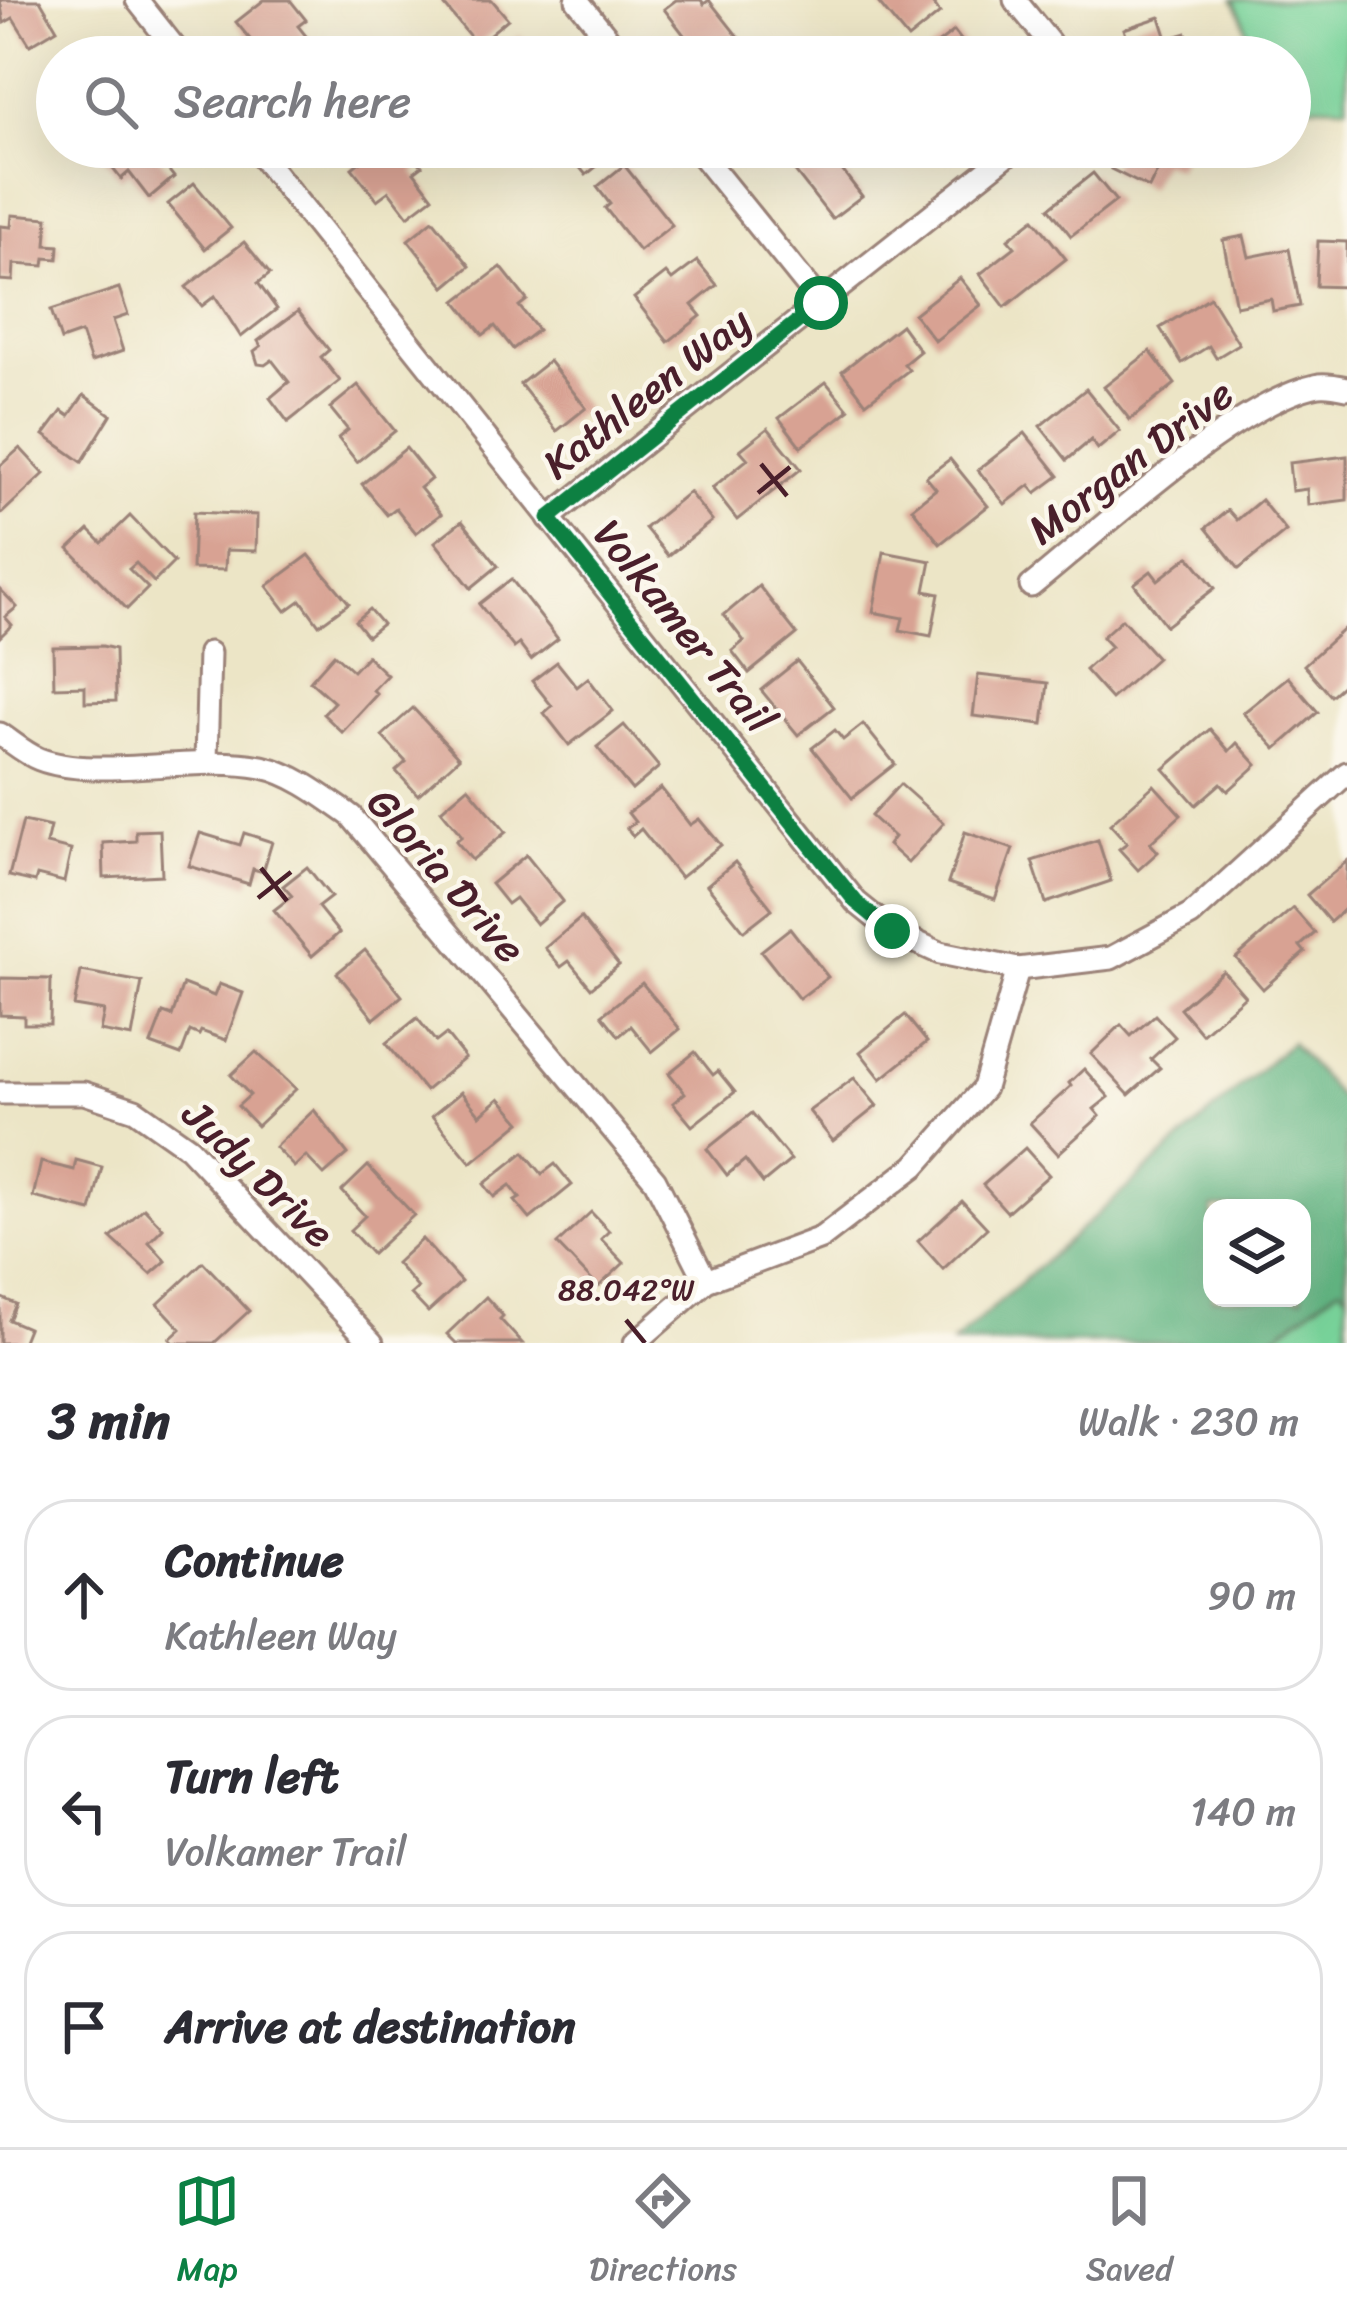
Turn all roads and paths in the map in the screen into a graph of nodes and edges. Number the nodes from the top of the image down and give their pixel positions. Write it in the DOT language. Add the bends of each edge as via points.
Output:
graph roads {
  1 [pos="137,0"];
  2 [pos="577,0"];
  3 [pos="1015,0"];
  4 [pos="165,36"];
  5 [pos="606,36"];
  6 [pos="1044,36"];
  7 [pos="271,168"];
  8 [pos="712,168"];
  9 [pos="991,168"];
  10 [pos="821,303"];
  11 [pos="1347,388"];
  12 [pos="549,518"];
  13 [pos="1031,586"];
  14 [pos="208,653"];
  15 [pos="0,734"];
  16 [pos="206,761"];
  17 [pos="1347,773"];
  18 [pos="1018,969"];
  19 [pos="0,1093"];
  20 [pos="706,1281"];
  21 [pos="372,1343"];
  22 [pos="635,1343"];
  1 -- 4 [label="street"];
  2 -- 5 [label="street"];
  3 -- 6 [label="street"];
  7 -- 12 [label="street, Volkamer Trail"];
  8 -- 10 [label="street"];
  9 -- 10 [label="street, Kathleen Way"];
  10 -- 12 [label="street, Kathleen Way"];
  11 -- 13 [label="street, Morgan Drive" via="1322,384 1262,407"];
  12 -- 18 [label="street, Volkamer Trail" via="856,902 892,931 940,952"];
  14 -- 16 [label="street"];
  15 -- 16 [label="street, Gloria Drive" via="40,760"];
  16 -- 20 [label="street, Gloria Drive" via="266,768 351,816 656,1180"];
  17 -- 18 [label="street, Volkamer Trail" via="1191,915 1111,958"];
  18 -- 20 [label="street" via="984,1088 915,1166 821,1238"];
  19 -- 21 [label="street, Judy Drive" via="84,1093 135,1110 189,1148"];
  20 -- 22 [label="street"];
}
